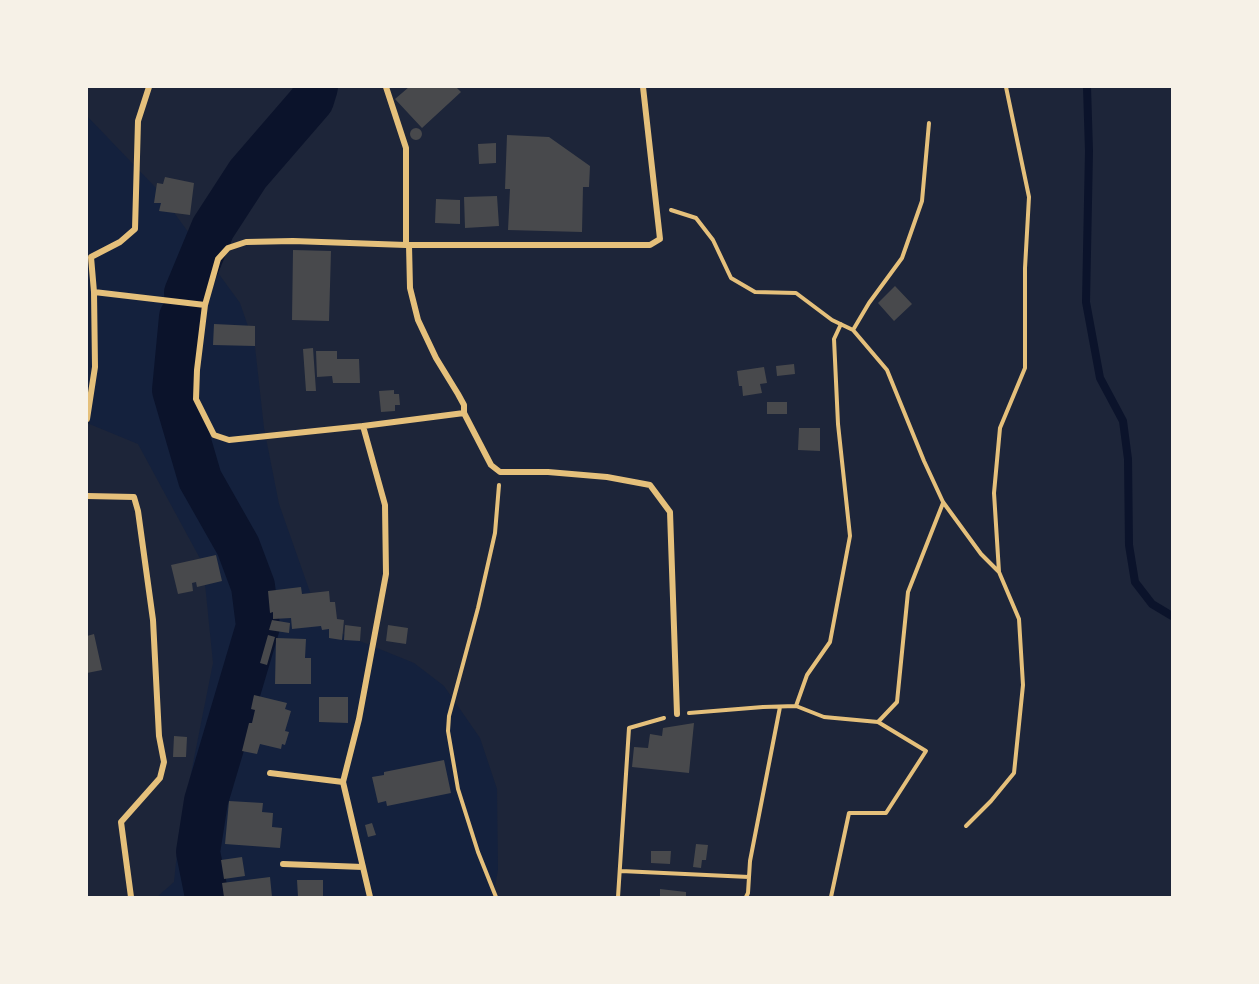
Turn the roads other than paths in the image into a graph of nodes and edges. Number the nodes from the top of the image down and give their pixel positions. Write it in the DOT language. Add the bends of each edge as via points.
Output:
graph roads {
  1 [pos="149,87"];
  2 [pos="386,87"];
  3 [pos="642,87"];
  4 [pos="408,245"];
  5 [pos="94,292"];
  6 [pos="206,305"];
  7 [pos="464,413"];
  8 [pos="87,419"];
  9 [pos="363,426"];
  10 [pos="87,495"];
  11 [pos="677,714"];
  12 [pos="270,773"];
  13 [pos="343,782"];
  14 [pos="283,864"];
  15 [pos="363,867"];
  16 [pos="131,897"];
  17 [pos="370,897"];
  1 -- 5 [label="street" via="138,120 135,229 91,257"];
  2 -- 4 [label="street" via="406,148"];
  3 -- 4 [label="street" via="660,239 650,245"];
  4 -- 6 [label="street" via="246,242 228,248 218,259"];
  4 -- 7 [label="street" via="410,288 418,320 459,394"];
  5 -- 6 [label="street"];
  5 -- 8 [label="street" via="95,368"];
  6 -- 9 [label="street" via="196,399 214,435 229,440"];
  7 -- 9 [label="street"];
  7 -- 11 [label="street" via="491,465 500,472 607,477 650,485 670,512"];
  9 -- 13 [label="street" via="385,505 386,574"];
  10 -- 16 [label="street" via="134,497 153,620 164,762 160,778 121,822"];
  12 -- 13 [label="street"];
  13 -- 15 [label="street"];
  14 -- 15 [label="street"];
  15 -- 17 [label="street"];
}
